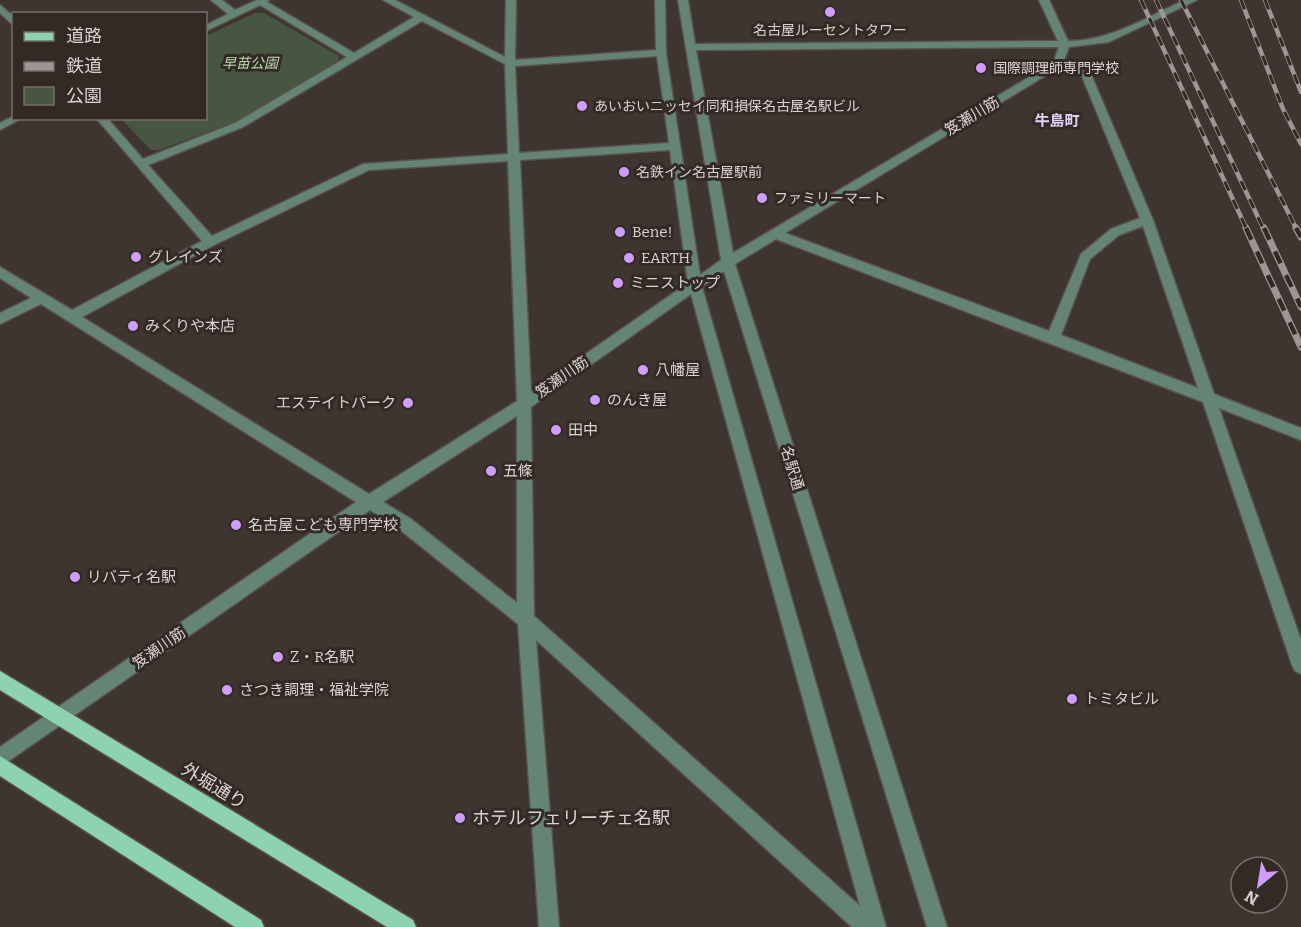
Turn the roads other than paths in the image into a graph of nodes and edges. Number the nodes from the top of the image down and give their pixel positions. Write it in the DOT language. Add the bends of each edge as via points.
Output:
graph roads {
  1 [pos="216,0"];
  2 [pos="388,0"];
  3 [pos="512,0"];
  4 [pos="660,0"];
  5 [pos="683,0"];
  6 [pos="1044,0"];
  7 [pos="1192,0"];
  8 [pos="263,1"];
  9 [pos="0,8"];
  10 [pos="234,14"];
  11 [pos="420,18"];
  12 [pos="12,21"];
  13 [pos="207,28"];
  14 [pos="1065,45"];
  15 [pos="691,47"];
  16 [pos="661,53"];
  17 [pos="354,57"];
  18 [pos="510,63"];
  19 [pos="1057,65"];
  20 [pos="103,120"];
  21 [pos="673,146"];
  22 [pos="513,156"];
  23 [pos="142,163"];
  24 [pos="1147,220"];
  25 [pos="773,233"];
  26 [pos="210,242"];
  27 [pos="728,262"];
  28 [pos="0,272"];
  29 [pos="695,285"];
  30 [pos="42,298"];
  31 [pos="72,316"];
  32 [pos="0,319"];
  33 [pos="1053,338"];
  34 [pos="1210,399"];
  35 [pos="524,404"];
  36 [pos="1301,434"];
  37 [pos="369,502"];
  38 [pos="526,620"];
  39 [pos="1301,665"];
  40 [pos="0,680"];
  41 [pos="60,717"];
  42 [pos="0,758"];
  43 [pos="0,765"];
  44 [pos="254,927"];
  45 [pos="406,927"];
  46 [pos="549,927"];
  47 [pos="868,927"];
  48 [pos="876,927"];
  49 [pos="937,927"];
  1 -- 10 [label="street"];
  2 -- 11 [label="street"];
  3 -- 18 [label="street"];
  4 -- 16 [label="street"];
  5 -- 15 [label="street, 名駅通"];
  6 -- 14 [label="street"];
  7 -- 14 [label="street" via="1106,40"];
  8 -- 10 [label="street"];
  8 -- 17 [label="street"];
  9 -- 12 [label="street"];
  10 -- 13 [label="street"];
  11 -- 17 [label="street"];
  11 -- 18 [label="street"];
  14 -- 15 [label="street"];
  14 -- 19 [label="street"];
  15 -- 27 [label="street, 名駅通"];
  16 -- 18 [label="street"];
  16 -- 21 [label="street"];
  17 -- 23 [label="street" via="239,125"];
  18 -- 22 [label="street"];
  19 -- 24 [label="street" via="1085,72"];
  19 -- 25 [label="street, 笈瀬川筋"];
  20 -- 23 [label="street"];
  21 -- 22 [label="street"];
  21 -- 29 [label="street"];
  22 -- 26 [label="street" via="367,167"];
  22 -- 35 [label="street"];
  23 -- 26 [label="street"];
  24 -- 33 [label="street" via="1115,232 1085,257"];
  24 -- 34 [label="street"];
  25 -- 27 [label="street, 笈瀬川筋"];
  25 -- 33 [label="street"];
  26 -- 31 [label="street"];
  27 -- 29 [label="street, 笈瀬川筋"];
  27 -- 49 [label="street, 名駅通"];
  28 -- 30 [label="street"];
  29 -- 35 [label="street, 笈瀬川筋"];
  29 -- 48 [label="street"];
  30 -- 31 [label="street"];
  30 -- 32 [label="street"];
  31 -- 37 [label="street"];
  33 -- 34 [label="street"];
  34 -- 36 [label="street"];
  34 -- 39 [label="street"];
  35 -- 37 [label="street, 笈瀬川筋"];
  35 -- 38 [label="street"];
  37 -- 38 [label="street" via="405,524"];
  37 -- 41 [label="street, 笈瀬川筋"];
  38 -- 46 [label="street"];
  38 -- 47 [label="street"];
  40 -- 41 [label="main road, 外堀通り"];
  41 -- 42 [label="street, 笈瀬川筋"];
  41 -- 45 [label="main road, 外堀通り"];
  43 -- 44 [label="main road"];
}
